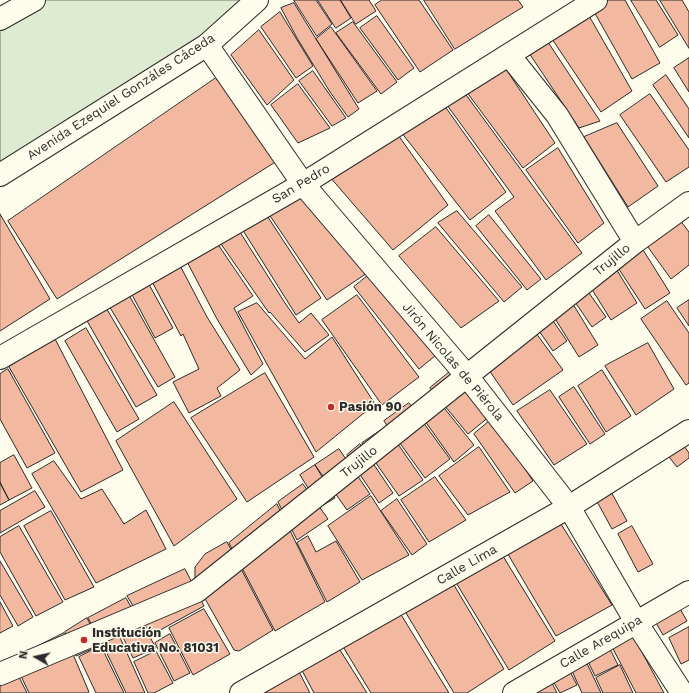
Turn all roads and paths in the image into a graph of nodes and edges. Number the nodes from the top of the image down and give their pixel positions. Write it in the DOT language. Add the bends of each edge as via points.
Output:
graph roads {
  1 [pos="34,0"];
  2 [pos="257,0"];
  3 [pos="596,0"];
  4 [pos="0,19"];
  5 [pos="207,45"];
  6 [pos="509,55"];
  7 [pos="0,175"];
  8 [pos="302,184"];
  9 [pos="689,203"];
  10 [pos="635,242"];
  11 [pos="0,358"];
  12 [pos="467,376"];
  13 [pos="689,431"];
  14 [pos="569,507"];
  15 [pos="689,592"];
  16 [pos="636,622"];
  17 [pos="0,674"];
  18 [pos="249,691"];
  19 [pos="514,693"];
  20 [pos="682,693"];
  1 -- 4 [label="street"];
  2 -- 5 [label="street, Avenida Ezequiel Gonzáles Cáceda"];
  3 -- 6 [label="street, San Pedro"];
  5 -- 7 [label="street, Avenida Ezequiel Gonzáles Cáceda"];
  5 -- 8 [label="street, Jirón Nicolas de Piérola"];
  6 -- 8 [label="street, San Pedro"];
  6 -- 10 [label="street" via="557,115"];
  8 -- 11 [label="street, San Pedro"];
  8 -- 12 [label="street, Jirón Nicolas de Piérola"];
  9 -- 10 [label="street, Trujillo"];
  10 -- 12 [label="street, Trujillo"];
  12 -- 14 [label="street, Jirón Nicolas de Piérola"];
  12 -- 17 [label="street, Trujillo" via="197,591"];
  13 -- 14 [label="street, Calle Lima"];
  14 -- 16 [label="street, Jirón Nicolas de Piérola"];
  14 -- 18 [label="street, Calle Lima"];
  15 -- 16 [label="street, Calle Arequipa"];
  16 -- 19 [label="street, Calle Arequipa"];
  16 -- 20 [label="street, Jirón Nicolas de Piérola"];
}
